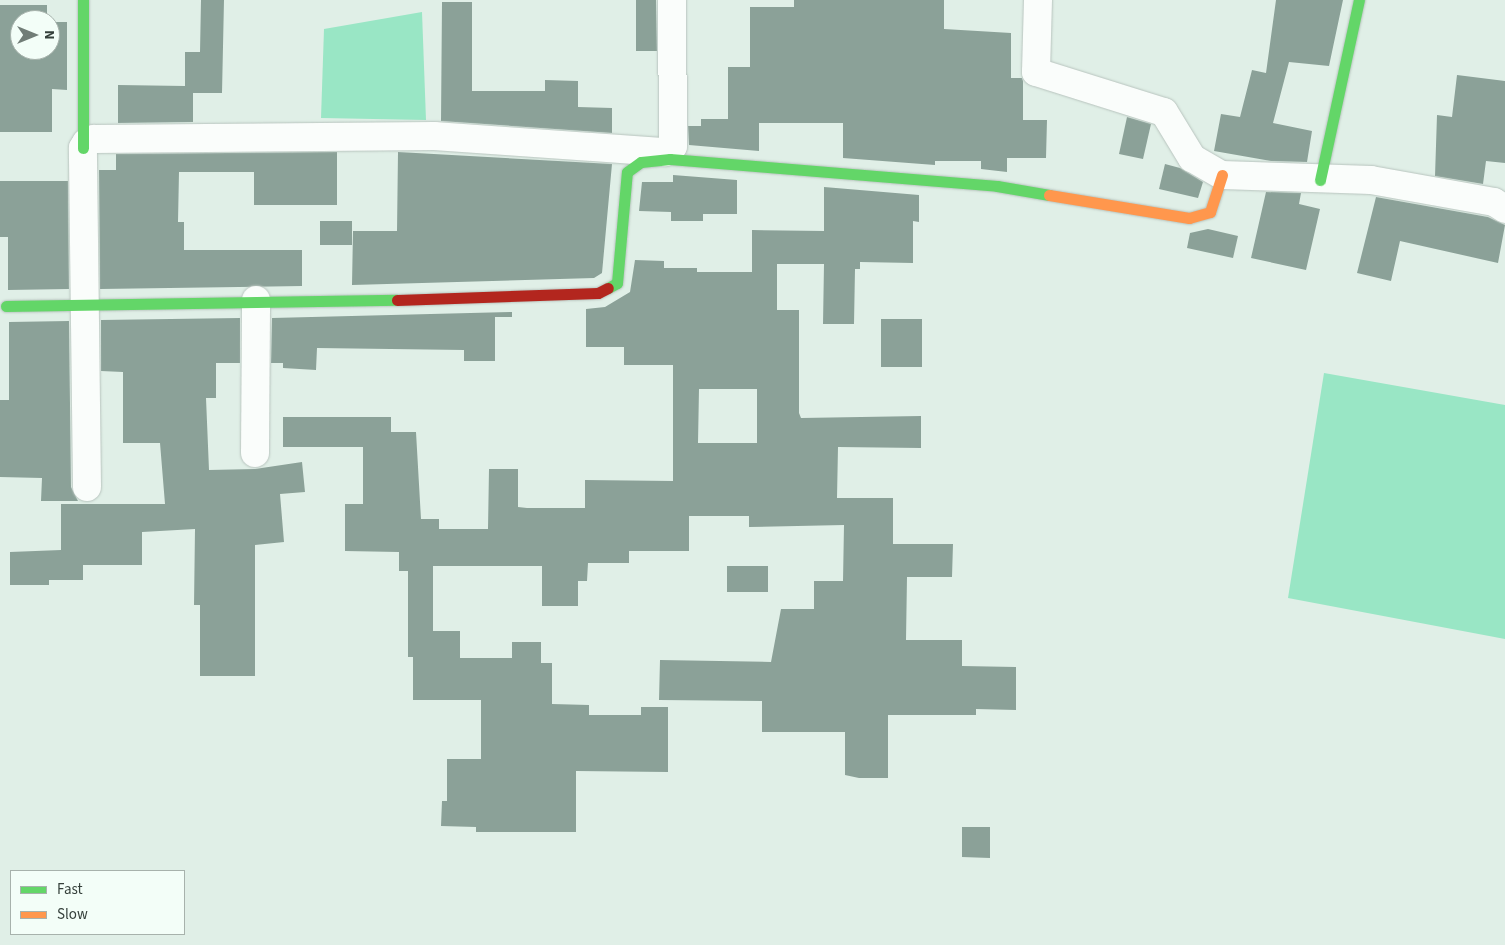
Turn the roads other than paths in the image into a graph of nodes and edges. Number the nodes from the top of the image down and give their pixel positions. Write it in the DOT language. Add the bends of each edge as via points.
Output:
graph roads {
  1 [pos="83,0"];
  2 [pos="672,0"];
  3 [pos="1038,0"];
  4 [pos="1359,0"];
  5 [pos="83,148"];
  6 [pos="1222,175"];
  7 [pos="1320,180"];
  8 [pos="1505,209"];
  9 [pos="256,300"];
  10 [pos="87,304"];
  11 [pos="6,306"];
  12 [pos="255,453"];
  13 [pos="87,487"];
  1 -- 5 [label="street"];
  2 -- 5 [label="street" via="673,146 665,152 434,136 94,139"];
  3 -- 6 [label="street" via="1036,72 1164,112 1192,158"];
  4 -- 7 [label="street"];
  5 -- 10 [label="street"];
  6 -- 7 [label="street"];
  6 -- 9 [label="street" via="1210,212 1189,218 954,182 670,158 641,162 627,172 617,283 598,293 395,300"];
  7 -- 8 [label="street" via="1371,180 1494,202"];
  9 -- 10 [label="street"];
  9 -- 12 [label="street"];
  10 -- 11 [label="street"];
  10 -- 13 [label="street"];
}
